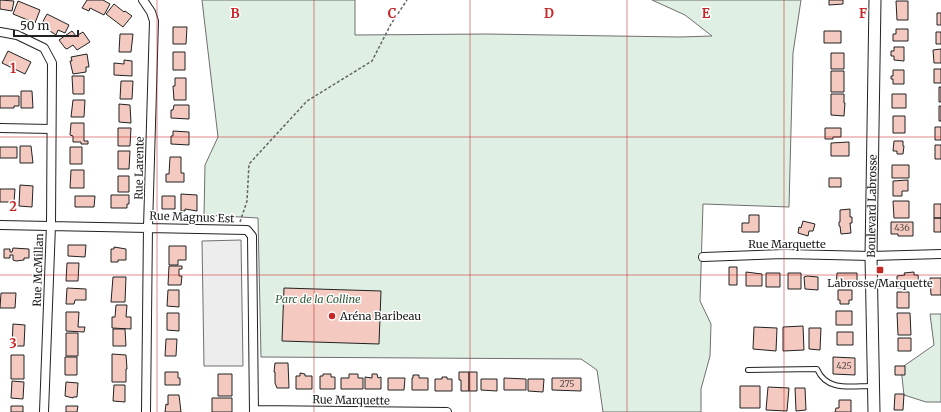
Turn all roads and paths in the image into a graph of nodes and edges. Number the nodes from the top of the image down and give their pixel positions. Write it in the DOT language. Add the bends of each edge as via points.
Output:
graph roads {
  1 [pos="143,0"];
  2 [pos="407,0"];
  3 [pos="875,0"];
  4 [pos="0,32"];
  5 [pos="0,128"];
  6 [pos="51,129"];
  7 [pos="0,225"];
  8 [pos="51,225"];
  9 [pos="148,227"];
  10 [pos="238,230"];
  11 [pos="941,254"];
  12 [pos="871,256"];
  13 [pos="703,257"];
  14 [pos="748,370"];
  15 [pos="873,386"];
  16 [pos="254,411"];
  17 [pos="44,412"];
  18 [pos="146,412"];
  19 [pos="447,412"];
  20 [pos="874,412"];
  1 -- 9 [label="street, Rue Larente" via="154,22"];
  2 -- 10 [label="path" via="372,61 307,101 249,164 247,201"];
  3 -- 12 [label="main road, Boulevard Labrosse"];
  4 -- 6 [label="street, Rue McMillan" via="17,35 33,42 44,48 47,53 52,63"];
  5 -- 6 [label="street"];
  6 -- 8 [label="street, Rue McMillan"];
  7 -- 8 [label="street, Rue Magnus Est"];
  8 -- 9 [label="street, Rue Magnus Est"];
  8 -- 17 [label="street, Rue McMillan"];
  9 -- 10 [label="street, Rue Magnus Est"];
  9 -- 18 [label="street, Rue Larente"];
  10 -- 16 [label="street, Rue Magnus Est" via="247,230 252,236"];
  11 -- 12 [label="street, Rue Marquette"];
  12 -- 13 [label="street, Rue Marquette" via="785,254"];
  12 -- 15 [label="main road, Boulevard Labrosse"];
  14 -- 15 [label="lane" via="817,369 825,381 841,387"];
  15 -- 20 [label="main road, Boulevard Labrosse"];
  16 -- 19 [label="street, Rue Marquette"];
}
